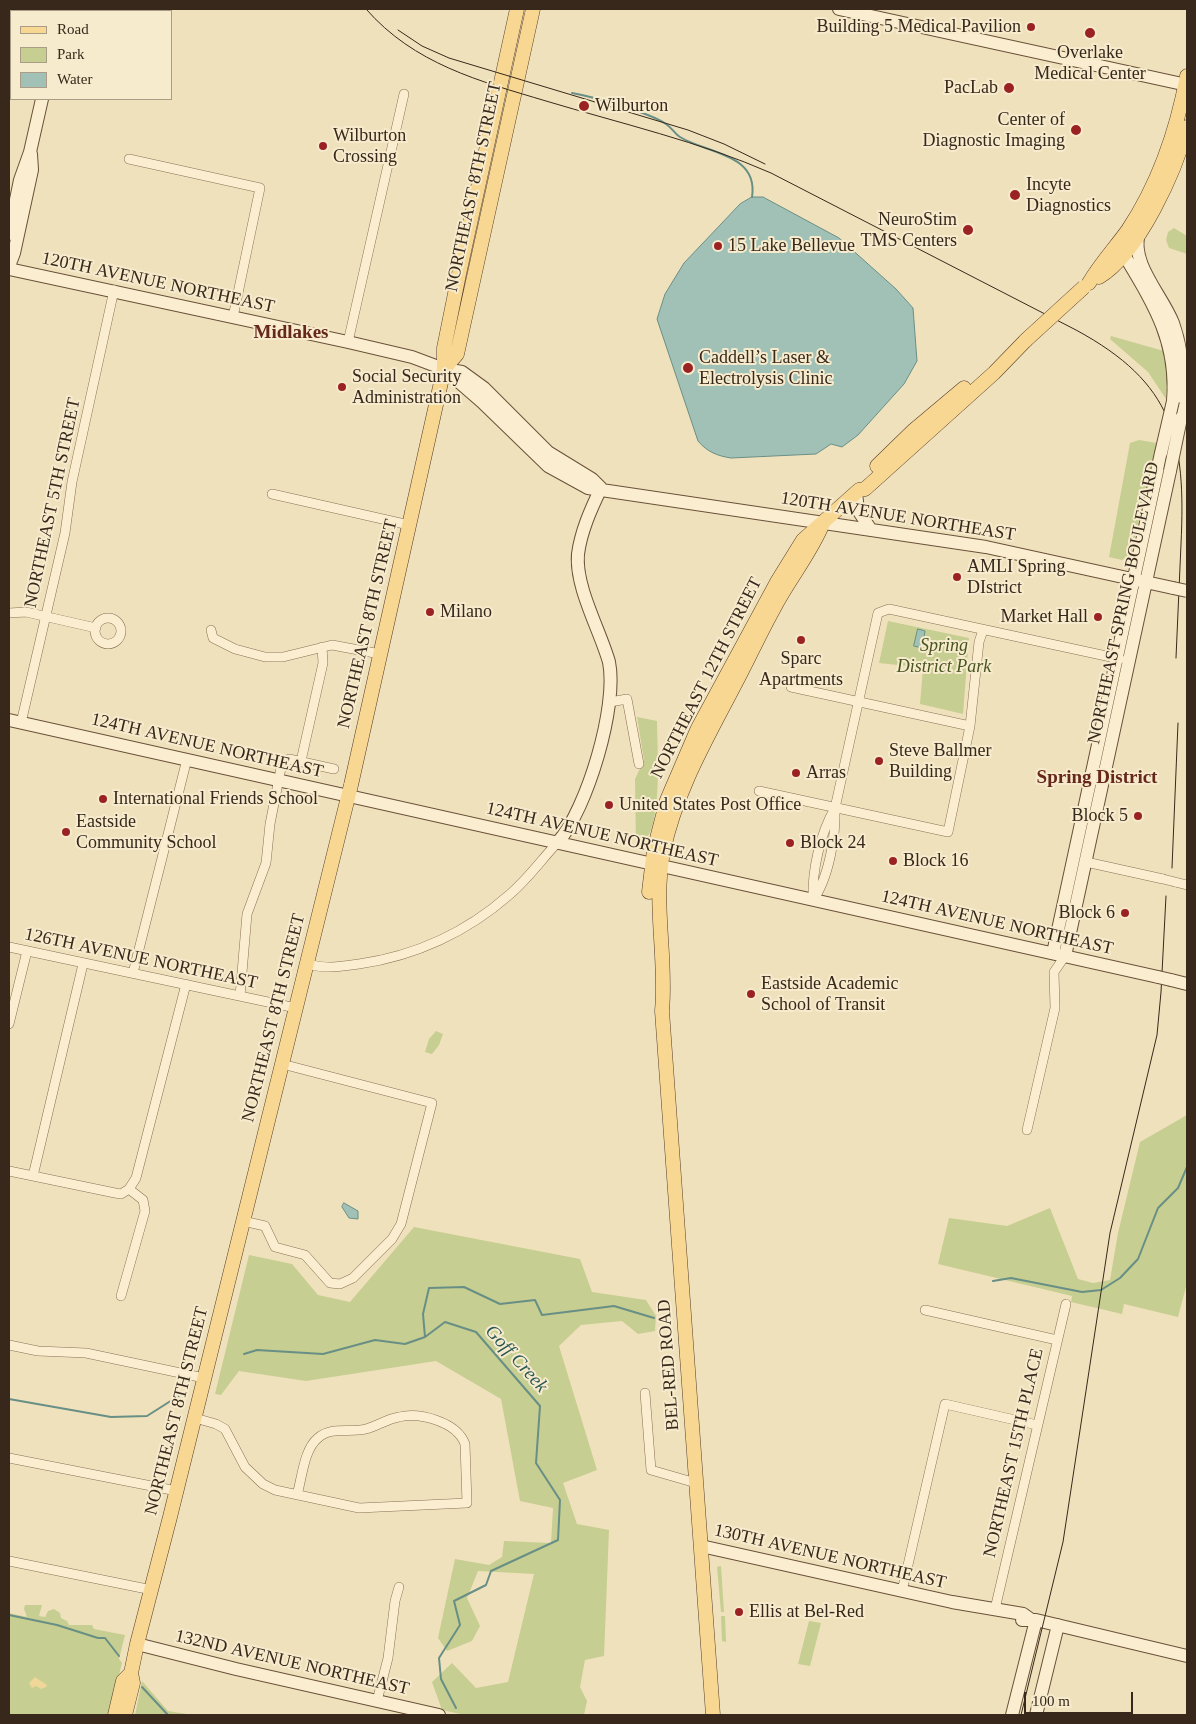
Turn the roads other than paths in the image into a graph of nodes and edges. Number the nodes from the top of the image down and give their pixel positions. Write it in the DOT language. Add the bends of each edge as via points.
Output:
graph roads {
  1 [pos="517,9"];
  2 [pos="533,9"];
  3 [pos="839,9"];
  4 [pos="1187,82"];
  5 [pos="404,94"];
  6 [pos="42,100"];
  7 [pos="1187,127"];
  8 [pos="30,152"];
  9 [pos="129,159"];
  10 [pos="1133,232"];
  11 [pos="9,234"];
  12 [pos="1124,253"];
  13 [pos="9,267"];
  14 [pos="1086,285"];
  15 [pos="114,290"];
  16 [pos="1164,315"];
  17 [pos="232,317"];
  18 [pos="348,342"];
  19 [pos="1177,358"];
  20 [pos="444,369"];
  21 [pos="601,488"];
  22 [pos="858,491"];
  23 [pos="272,494"];
  24 [pos="823,522"];
  25 [pos="409,526"];
  26 [pos="871,530"];
  27 [pos="1133,579"];
  28 [pos="1147,582"];
  29 [pos="1187,592"];
  30 [pos="9,613"];
  31 [pos="46,616"];
  32 [pos="96,628"];
  33 [pos="211,630"];
  34 [pos="983,630"];
  35 [pos="322,647"];
  36 [pos="380,654"];
  37 [pos="1116,658"];
  38 [pos="1130,661"];
  39 [pos="791,687"];
  40 [pos="858,701"];
  41 [pos="610,702"];
  42 [pos="15,721"];
  43 [pos="970,726"];
  44 [pos="187,759"];
  45 [pos="301,761"];
  46 [pos="639,764"];
  47 [pos="334,769"];
  48 [pos="278,780"];
  49 [pos="759,791"];
  50 [pos="348,797"];
  51 [pos="835,808"];
  52 [pos="558,842"];
  53 [pos="1086,862"];
  54 [pos="656,865"];
  55 [pos="1187,885"];
  56 [pos="813,900"];
  57 [pos="9,947"];
  58 [pos="27,951"];
  59 [pos="1059,955"];
  60 [pos="83,964"];
  61 [pos="307,964"];
  62 [pos="133,974"];
  63 [pos="186,984"];
  64 [pos="1187,984"];
  65 [pos="240,996"];
  66 [pos="296,1008"];
  67 [pos="9,1024"];
  68 [pos="282,1064"];
  69 [pos="1026,1130"];
  70 [pos="9,1172"];
  71 [pos="32,1176"];
  72 [pos="130,1190"];
  73 [pos="243,1221"];
  74 [pos="121,1296"];
  75 [pos="1066,1304"];
  76 [pos="924,1310"];
  77 [pos="1057,1340"];
  78 [pos="9,1345"];
  79 [pos="204,1378"];
  80 [pos="645,1393"];
  81 [pos="195,1418"];
  82 [pos="1037,1425"];
  83 [pos="9,1458"];
  84 [pos="696,1484"];
  85 [pos="177,1491"];
  86 [pos="297,1495"];
  87 [pos="701,1546"];
  88 [pos="9,1561"];
  89 [pos="399,1587"];
  90 [pos="152,1590"];
  91 [pos="902,1591"];
  92 [pos="952,1602"];
  93 [pos="994,1609"];
  94 [pos="1033,1620"];
  95 [pos="1058,1625"];
  96 [pos="137,1644"];
  97 [pos="1187,1656"];
  98 [pos="131,1672"];
  99 [pos="377,1701"];
  100 [pos="115,1715"];
  101 [pos="125,1715"];
  102 [pos="434,1715"];
  103 [pos="713,1715"];
  104 [pos="1012,1715"];
  105 [pos="1036,1715"];
  1 -- 20 [label="main road, NORTHEAST 8TH STREET" via="459,274 444,348"];
  2 -- 20 [label="main road, NORTHEAST 8TH STREET" via="457,354"];
  3 -- 4 [label="street"];
  4 -- 10 [label="main road, NORTHEAST 12TH STREET" via="1164,159"];
  5 -- 18 [label="street"];
  6 -- 8 [label="street"];
  7 -- 10 [label="main road, NORTHEAST 12TH STREET" via="1169,179"];
  8 -- 11 [label="street" via="23,168"];
  8 -- 13 [label="street" via="32,170"];
  9 -- 17 [label="street" via="260,188"];
  10 -- 12 [label="main road, NORTHEAST 12TH STREET"];
  10 -- 14 [label="main road, NORTHEAST 12TH STREET" via="1096,269"];
  10 -- 16 [label="street, NORTHEAST SPRING BOULEVARD" via="1139,261"];
  12 -- 14 [label="main road, NORTHEAST 12TH STREET" via="1104,274"];
  12 -- 16 [label="street, NORTHEAST SPRING BOULEVARD"];
  13 -- 15 [label="street, 120TH AVENUE NORTHEAST"];
  14 -- 22 [label="main road, NORTHEAST 12TH STREET, bridge" via="994,373 865,489"];
  15 -- 17 [label="street, 120TH AVENUE NORTHEAST"];
  15 -- 31 [label="street, NORTHEAST 5TH STREET"];
  16 -- 19 [label="street, NORTHEAST SPRING BOULEVARD"];
  17 -- 18 [label="street, 120TH AVENUE NORTHEAST"];
  18 -- 20 [label="street, 120TH AVENUE NORTHEAST" via="412,357"];
  19 -- 27 [label="street, NORTHEAST SPRING BOULEVARD, bridge" via="1173,401"];
  19 -- 28 [label="street, NORTHEAST SPRING BOULEVARD, bridge" via="1184,383 1181,418"];
  20 -- 21 [label="street, 120TH AVENUE NORTHEAST" via="548,466 579,485"];
  20 -- 25 [label="main road, NORTHEAST 8TH STREET"];
  21 -- 24 [label="street, 120TH AVENUE NORTHEAST"];
  21 -- 41 [label="street" via="584,529 578,556 582,582 609,662"];
  22 -- 24 [label="main road, NORTHEAST 12TH STREET"];
  22 -- 26 [label="street" via="858,510"];
  23 -- 25 [label="street"];
  24 -- 26 [label="street, 120TH AVENUE NORTHEAST"];
  24 -- 54 [label="main road, NORTHEAST 12TH STREET" via="816,540 704,730 687,776 667,816"];
  25 -- 36 [label="main road, NORTHEAST 8TH STREET"];
  26 -- 27 [label="street, 120TH AVENUE NORTHEAST" via="986,546"];
  27 -- 28 [label="street, 120TH AVENUE NORTHEAST"];
  27 -- 37 [label="street, NORTHEAST SPRING BOULEVARD"];
  28 -- 29 [label="street, 120TH AVENUE NORTHEAST, bridge"];
  28 -- 38 [label="street, NORTHEAST SPRING BOULEVARD"];
  30 -- 31 [label="street"];
  31 -- 32 [label="street"];
  31 -- 42 [label="street, NORTHEAST 5TH STREET"];
  33 -- 35 [label="street" via="213,638 223,644 265,657 283,657"];
  34 -- 37 [label="street"];
  34 -- 40 [label="street" via="889,609 881,611 876,616"];
  34 -- 43 [label="street"];
  35 -- 36 [label="street" via="338,645"];
  35 -- 45 [label="street" via="323,663"];
  36 -- 50 [label="main road, NORTHEAST 8TH STREET"];
  37 -- 38 [label="street"];
  37 -- 59 [label="street, NORTHEAST SPRING BOULEVARD"];
  38 -- 53 [label="street, NORTHEAST SPRING BOULEVARD"];
  39 -- 40 [label="street"];
  40 -- 43 [label="street"];
  40 -- 51 [label="street"];
  41 -- 46 [label="street" via="627,700"];
  41 -- 52 [label="street" via="594,769 567,832"];
  42 -- 44 [label="street, 124TH AVENUE NORTHEAST"];
  43 -- 51 [label="street" via="948,832"];
  44 -- 48 [label="street, 124TH AVENUE NORTHEAST"];
  44 -- 62 [label="street"];
  45 -- 47 [label="street"];
  45 -- 48 [label="street" via="289,759 285,762"];
  48 -- 50 [label="street, 124TH AVENUE NORTHEAST"];
  48 -- 65 [label="street" via="264,870 247,914"];
  49 -- 51 [label="street"];
  50 -- 52 [label="street, 124TH AVENUE NORTHEAST"];
  50 -- 61 [label="main road, NORTHEAST 8TH STREET"];
  51 -- 56 [label="street" via="835,825 822,887"];
  52 -- 54 [label="street, 124TH AVENUE NORTHEAST"];
  52 -- 61 [label="street" via="509,895 441,940 384,960 326,969"];
  53 -- 55 [label="street, bridge"];
  53 -- 59 [label="street, NORTHEAST SPRING BOULEVARD"];
  54 -- 56 [label="street, 124TH AVENUE NORTHEAST"];
  54 -- 84 [label="main road, BEL-RED ROAD" via="664,990 662,1011"];
  56 -- 59 [label="street, 124TH AVENUE NORTHEAST"];
  57 -- 58 [label="street, 126TH AVENUE NORTHEAST"];
  58 -- 60 [label="street, 126TH AVENUE NORTHEAST"];
  58 -- 67 [label="street"];
  59 -- 64 [label="street, 124TH AVENUE NORTHEAST, bridge"];
  59 -- 69 [label="street, NORTHEAST SPRING BOULEVARD" via="1054,972 1055,1008"];
  60 -- 62 [label="street, 126TH AVENUE NORTHEAST"];
  60 -- 71 [label="street"];
  61 -- 66 [label="main road, NORTHEAST 8TH STREET"];
  62 -- 63 [label="street, 126TH AVENUE NORTHEAST"];
  63 -- 65 [label="street, 126TH AVENUE NORTHEAST"];
  63 -- 72 [label="street" via="136,1178"];
  65 -- 66 [label="street, 126TH AVENUE NORTHEAST"];
  66 -- 68 [label="main road, NORTHEAST 8TH STREET"];
  68 -- 73 [label="main road, NORTHEAST 8TH STREET"];
  68 -- 73 [label="street" via="432,1102 401,1224 392,1240 353,1278 340,1284 330,1283 305,1254 275,1247 265,1226"];
  70 -- 71 [label="street"];
  71 -- 72 [label="street" via="121,1194"];
  72 -- 74 [label="street" via="143,1200 146,1207"];
  73 -- 79 [label="main road, NORTHEAST 8TH STREET"];
  75 -- 77 [label="street, NORTHEAST 15TH PLACE"];
  76 -- 77 [label="street"];
  77 -- 82 [label="street, NORTHEAST 15TH PLACE"];
  78 -- 79 [label="street" via="38,1351 86,1353"];
  79 -- 81 [label="main road, NORTHEAST 8TH STREET"];
  80 -- 84 [label="street" via="651,1470"];
  81 -- 85 [label="main road, NORTHEAST 8TH STREET"];
  81 -- 86 [label="street" via="225,1429 244,1467 262,1484"];
  82 -- 91 [label="street" via="945,1404"];
  82 -- 93 [label="street, NORTHEAST 15TH PLACE"];
  83 -- 85 [label="street"];
  84 -- 87 [label="main road, BEL-RED ROAD"];
  85 -- 90 [label="main road, NORTHEAST 8TH STREET"];
  86 -- 86 [label="street" via="309,1450 318,1438 330,1431 366,1429 389,1419 411,1416 450,1426 466,1444 467,1503 359,1508"];
  87 -- 91 [label="street, 130TH AVENUE NORTHEAST"];
  87 -- 103 [label="main road, BEL-RED ROAD"];
  88 -- 90 [label="street"];
  89 -- 99 [label="street" via="388,1658"];
  90 -- 96 [label="main road, NORTHEAST 8TH STREET"];
  91 -- 92 [label="street, 130TH AVENUE NORTHEAST"];
  92 -- 93 [label="street, 130TH AVENUE NORTHEAST"];
  92 -- 94 [label="street, 130TH AVENUE NORTHEAST"];
  93 -- 94 [label="street, 130TH AVENUE NORTHEAST" via="1024,1614"];
  94 -- 95 [label="street, 130TH AVENUE NORTHEAST"];
  94 -- 104 [label="street"];
  95 -- 97 [label="street, 130TH AVENUE NORTHEAST"];
  95 -- 105 [label="street"];
  96 -- 98 [label="main road, NORTHEAST 8TH STREET"];
  96 -- 99 [label="street, 132ND AVENUE NORTHEAST"];
  98 -- 100 [label="main road, NORTHEAST 8TH STREET" via="123,1681"];
  98 -- 101 [label="main road, NORTHEAST 8TH STREET" via="133,1683"];
  99 -- 102 [label="street, 132ND AVENUE NORTHEAST"];
}
